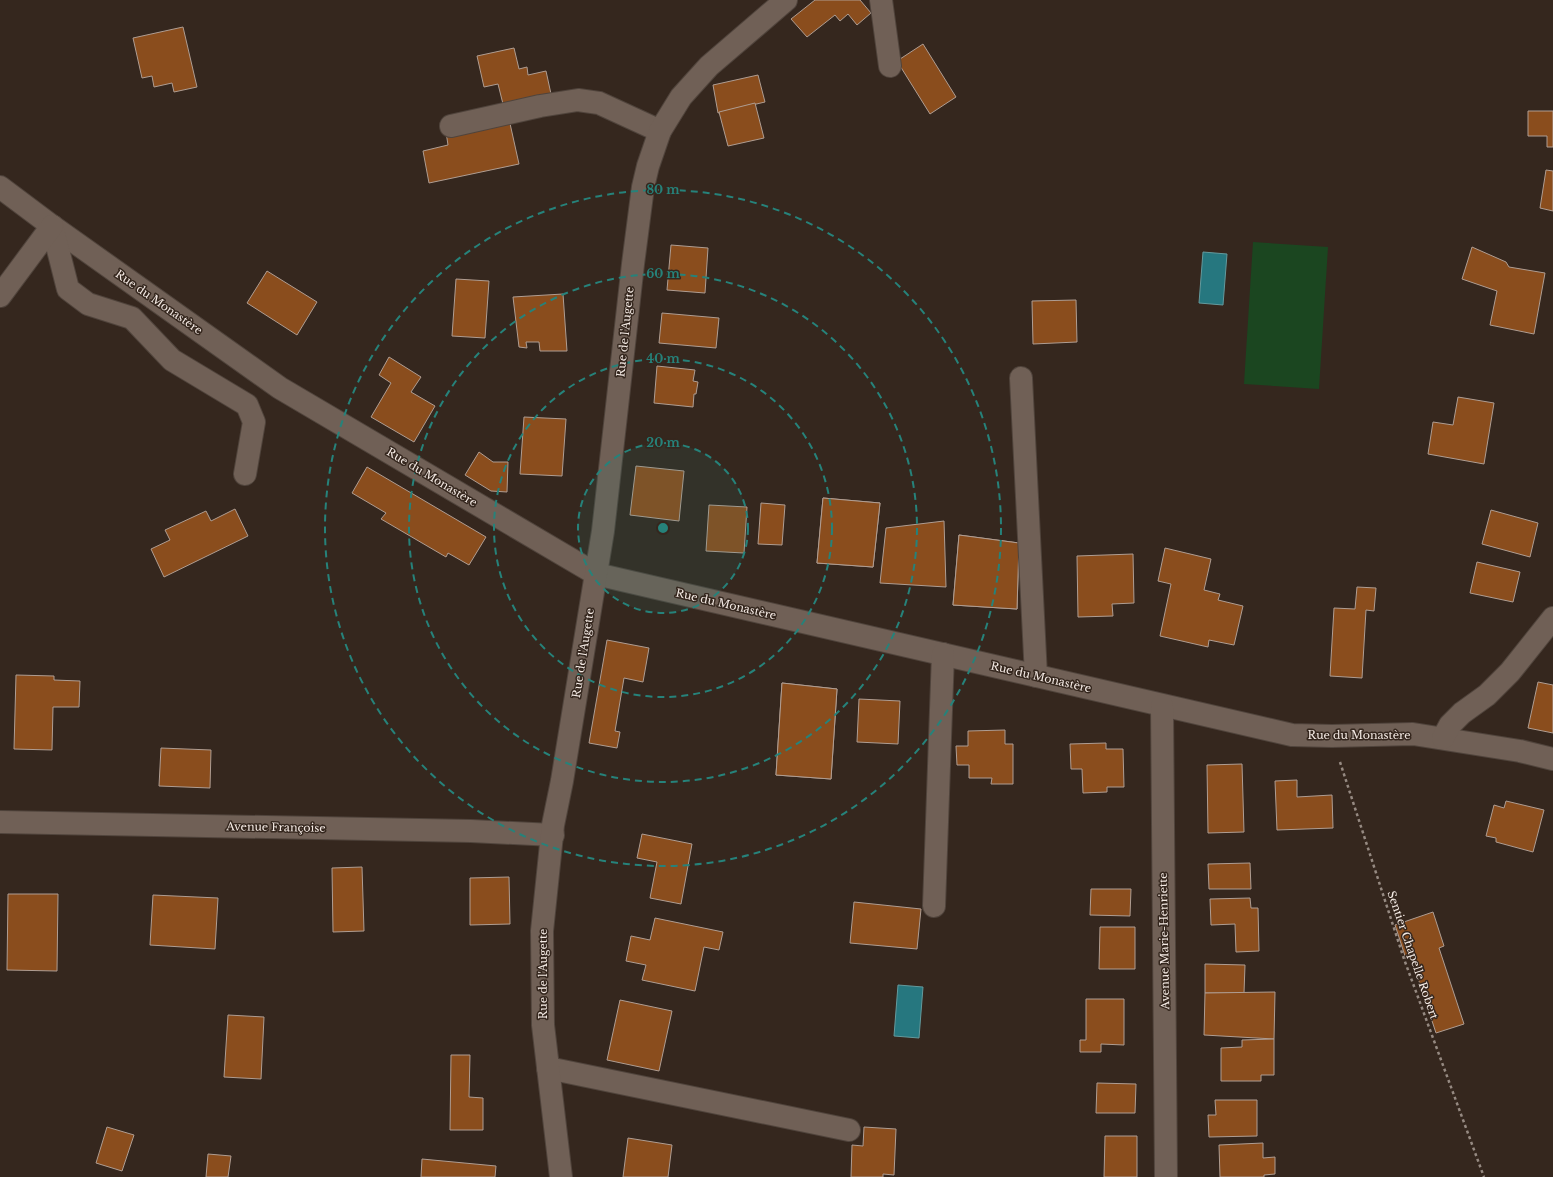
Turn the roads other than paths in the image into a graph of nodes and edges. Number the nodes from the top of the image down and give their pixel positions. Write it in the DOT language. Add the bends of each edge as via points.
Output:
graph roads {
  1 [pos="786,0"];
  2 [pos="881,0"];
  3 [pos="890,66"];
  4 [pos="451,126"];
  5 [pos="660,131"];
  6 [pos="0,188"];
  7 [pos="52,226"];
  8 [pos="0,296"];
  9 [pos="1021,378"];
  10 [pos="245,474"];
  11 [pos="596,574"];
  12 [pos="1553,618"];
  13 [pos="943,654"];
  14 [pos="1036,676"];
  15 [pos="1162,706"];
  16 [pos="1443,738"];
  17 [pos="1553,759"];
  18 [pos="0,822"];
  19 [pos="553,835"];
  20 [pos="934,906"];
  21 [pos="548,1068"];
  22 [pos="849,1130"];
  23 [pos="562,1177"];
  24 [pos="1166,1177"];
  1 -- 5 [label="street, Rue de l'Augette" via="709,66 681,97"];
  2 -- 3 [label="street"];
  4 -- 5 [label="street" via="578,100 599,103"];
  5 -- 11 [label="street, Rue de l'Augette" via="648,166 642,195"];
  6 -- 7 [label="street, Rue du Monastère"];
  7 -- 8 [label="street"];
  7 -- 10 [label="street" via="68,289 88,304 132,318 172,360 247,405 254,422"];
  7 -- 11 [label="street, Rue du Monastère" via="280,388"];
  9 -- 14 [label="street"];
  11 -- 13 [label="street, Rue du Monastère"];
  11 -- 19 [label="street, Rue de l'Augette"];
  12 -- 16 [label="street" via="1510,672 1487,695 1462,713 1450,725"];
  13 -- 14 [label="street, Rue du Monastère"];
  13 -- 20 [label="street"];
  14 -- 15 [label="street, Rue du Monastère"];
  15 -- 16 [label="street, Rue du Monastère" via="1292,734 1413,734"];
  15 -- 24 [label="street, Avenue Marie-Henriette"];
  16 -- 17 [label="street, Rue du Monastère"];
  18 -- 19 [label="street, Avenue Françoise" via="463,830"];
  19 -- 21 [label="street, Rue de l'Augette" via="542,931 543,1025"];
  21 -- 22 [label="street"];
  21 -- 23 [label="street, Rue de l'Augette"];
}
